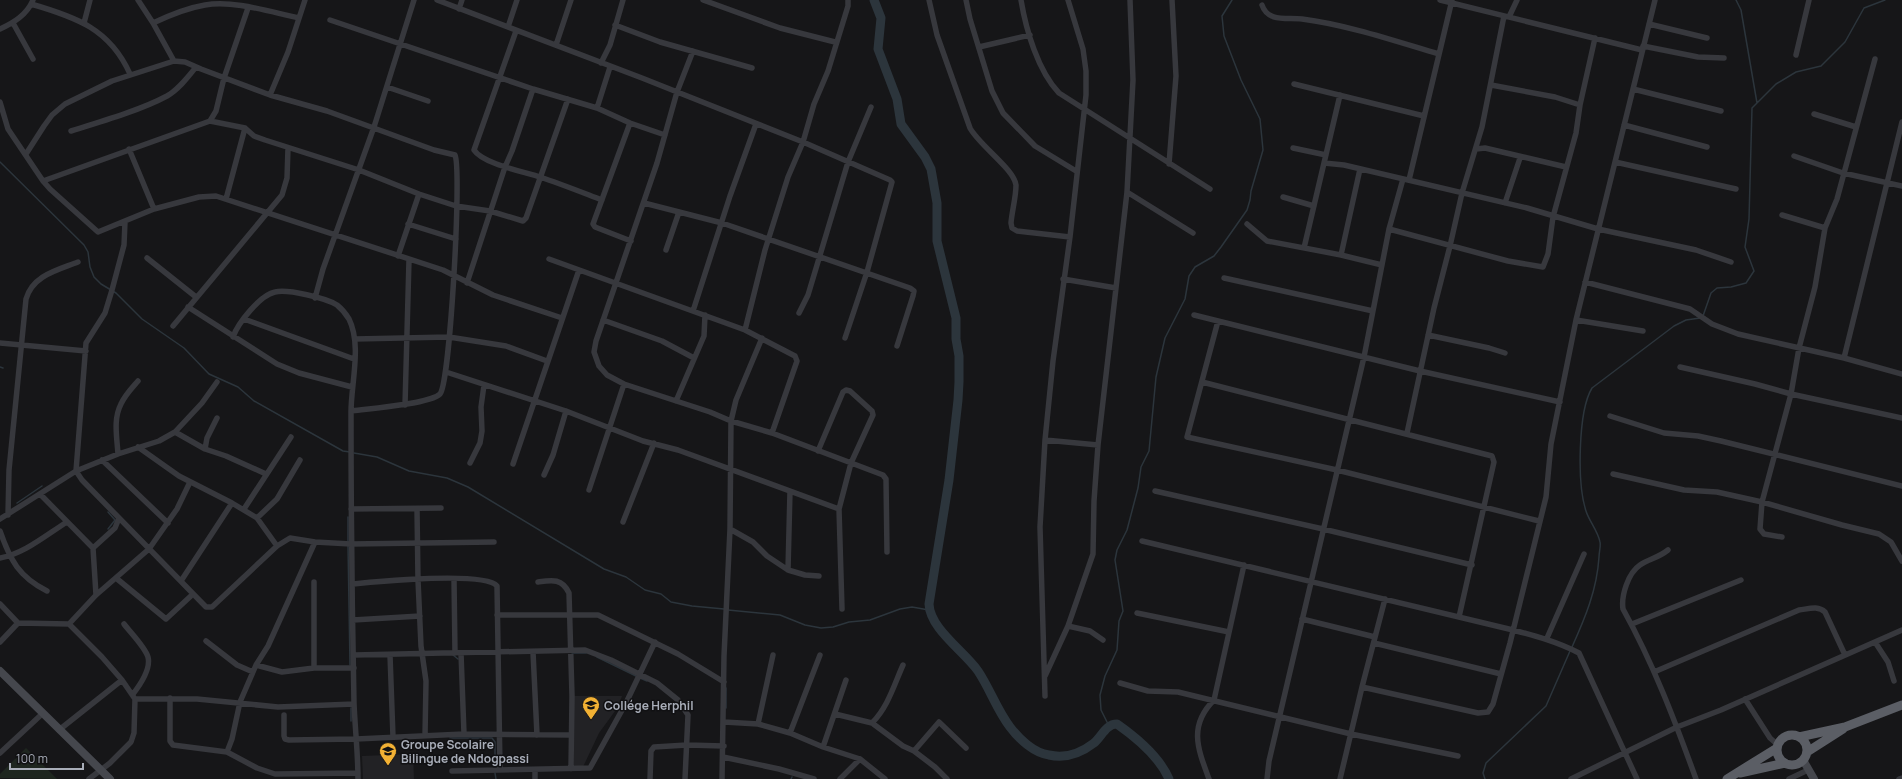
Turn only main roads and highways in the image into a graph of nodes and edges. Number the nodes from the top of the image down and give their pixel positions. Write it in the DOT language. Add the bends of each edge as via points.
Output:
graph roads {
  1 [pos="0,672"];
  2 [pos="1902,704"];
  3 [pos="1845,727"];
  4 [pos="1799,737"];
  5 [pos="1778,747"];
  6 [pos="1805,756"];
  7 [pos="1785,763"];
  8 [pos="1739,773"];
  9 [pos="110,779"];
  10 [pos="1727,779"];
  11 [pos="1814,779"];
  1 -- 9 [label="main road"];
  2 -- 3 [label="highway"];
  3 -- 4 [label="highway"];
  3 -- 6 [label="highway"];
  4 -- 5 [label="highway" via="1787,736 1781,740"];
  4 -- 6 [label="highway" via="1804,740"];
  5 -- 7 [label="highway" via="1779,757"];
  5 -- 8 [label="highway"];
  6 -- 7 [label="highway" via="1794,765"];
  6 -- 11 [label="main road" via="1808,770"];
  7 -- 8 [label="highway"];
  8 -- 10 [label="highway"];
}
